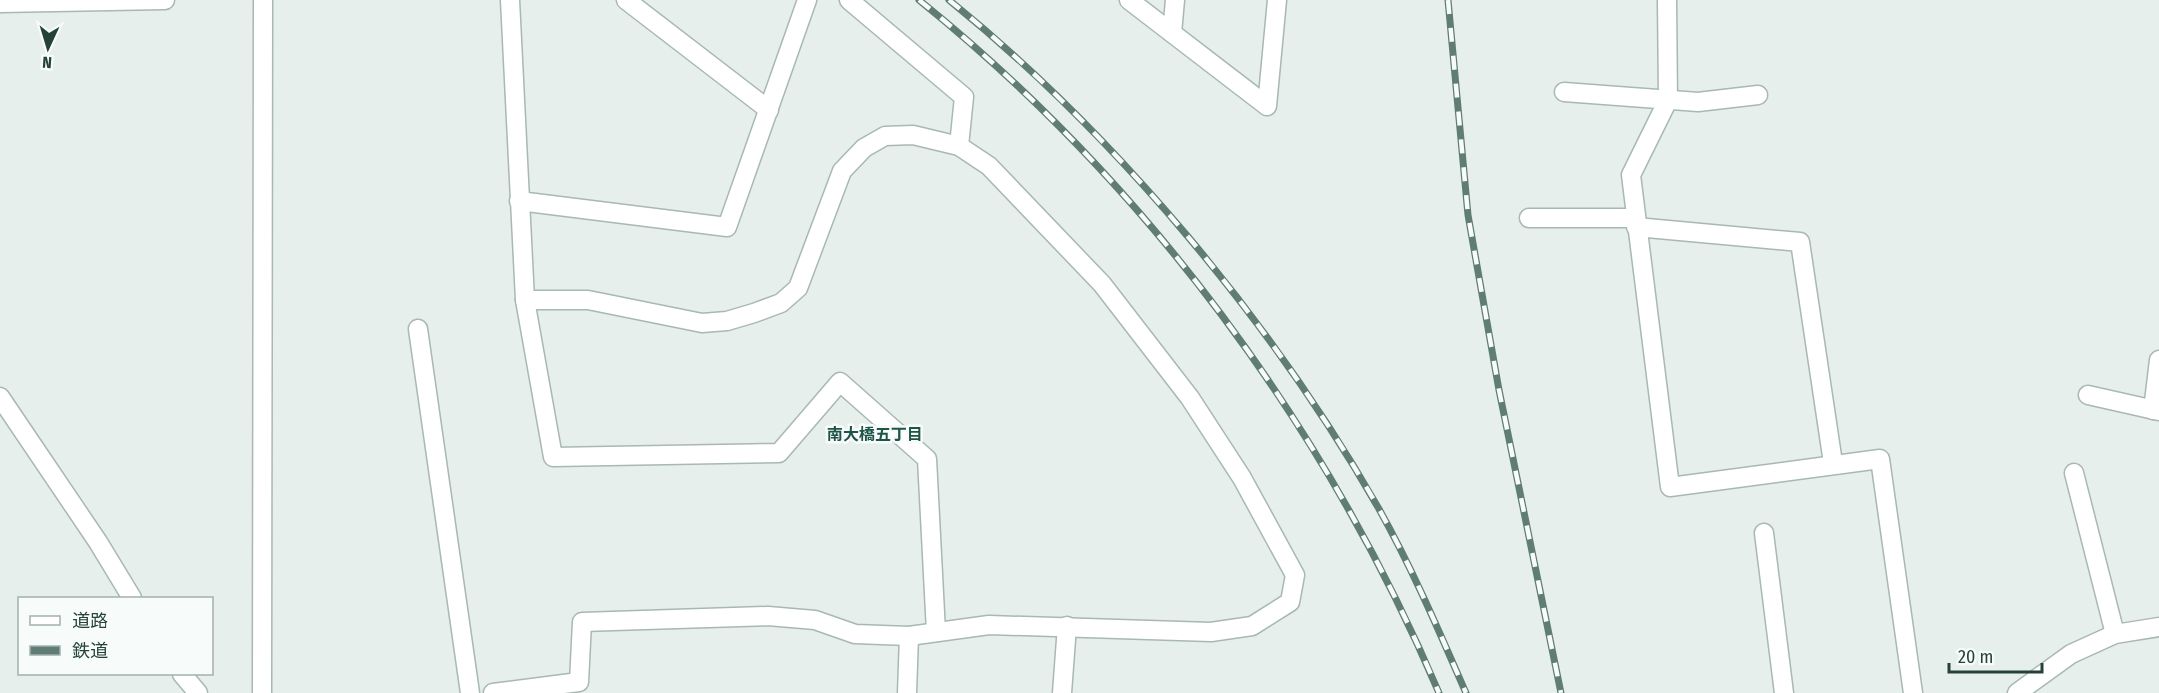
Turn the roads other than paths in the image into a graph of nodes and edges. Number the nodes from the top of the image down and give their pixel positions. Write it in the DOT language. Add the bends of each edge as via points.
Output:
graph roads {
  1 [pos="165,0"];
  2 [pos="263,0"];
  3 [pos="510,0"];
  4 [pos="626,0"];
  5 [pos="807,0"];
  6 [pos="849,0"];
  7 [pos="1129,0"];
  8 [pos="1175,0"];
  9 [pos="1277,0"];
  10 [pos="1667,0"];
  11 [pos="0,3"];
  12 [pos="1172,33"];
  13 [pos="1564,92"];
  14 [pos="1758,95"];
  15 [pos="1668,100"];
  16 [pos="769,110"];
  17 [pos="959,146"];
  18 [pos="519,201"];
  19 [pos="1529,218"];
  20 [pos="1636,222"];
  21 [pos="525,300"];
  22 [pos="418,329"];
  23 [pos="2159,360"];
  24 [pos="2088,395"];
  25 [pos="0,398"];
  26 [pos="2156,411"];
  27 [pos="1833,463"];
  28 [pos="2074,473"];
  29 [pos="1764,533"];
  30 [pos="131,597"];
  31 [pos="1067,626"];
  32 [pos="2159,627"];
  33 [pos="936,632"];
  34 [pos="2115,634"];
  35 [pos="909,636"];
  36 [pos="183,675"];
  37 [pos="198,693"];
  38 [pos="262,693"];
  39 [pos="470,693"];
  40 [pos="493,693"];
  41 [pos="907,693"];
  42 [pos="1062,693"];
  43 [pos="1784,693"];
  44 [pos="1913,693"];
  45 [pos="2017,693"];
  1 -- 11 [label="street"];
  2 -- 38 [label="street"];
  3 -- 18 [label="street"];
  4 -- 16 [label="street"];
  5 -- 16 [label="street"];
  6 -- 17 [label="street" via="964,97"];
  7 -- 12 [label="street"];
  8 -- 12 [label="street"];
  9 -- 12 [label="street" via="1267,106"];
  10 -- 15 [label="street"];
  13 -- 15 [label="street"];
  14 -- 15 [label="street" via="1698,102"];
  15 -- 20 [label="street" via="1631,175"];
  16 -- 18 [label="street" via="727,227"];
  17 -- 21 [label="street" via="913,135 885,136 864,148 842,171 798,288 781,303 754,313 702,323 588,300"];
  17 -- 31 [label="street" via="989,166 1102,284 1190,398 1242,478 1295,575 1290,602 1252,626 1211,632"];
  18 -- 21 [label="street"];
  19 -- 20 [label="street"];
  20 -- 27 [label="street" via="1800,242"];
  20 -- 27 [label="street" via="1670,487"];
  21 -- 33 [label="street" via="553,458 779,453 840,382 927,459"];
  22 -- 39 [label="street"];
  23 -- 26 [label="street"];
  24 -- 26 [label="street"];
  25 -- 30 [label="street"];
  27 -- 44 [label="street" via="1880,459"];
  28 -- 34 [label="street"];
  29 -- 43 [label="street"];
  31 -- 33 [label="street" via="989,625"];
  31 -- 42 [label="street"];
  32 -- 34 [label="street"];
  33 -- 35 [label="street"];
  34 -- 45 [label="street" via="2071,654"];
  35 -- 40 [label="street" via="855,634 815,620 768,616 582,622 579,682"];
  35 -- 41 [label="street"];
  36 -- 37 [label="street"];
}
